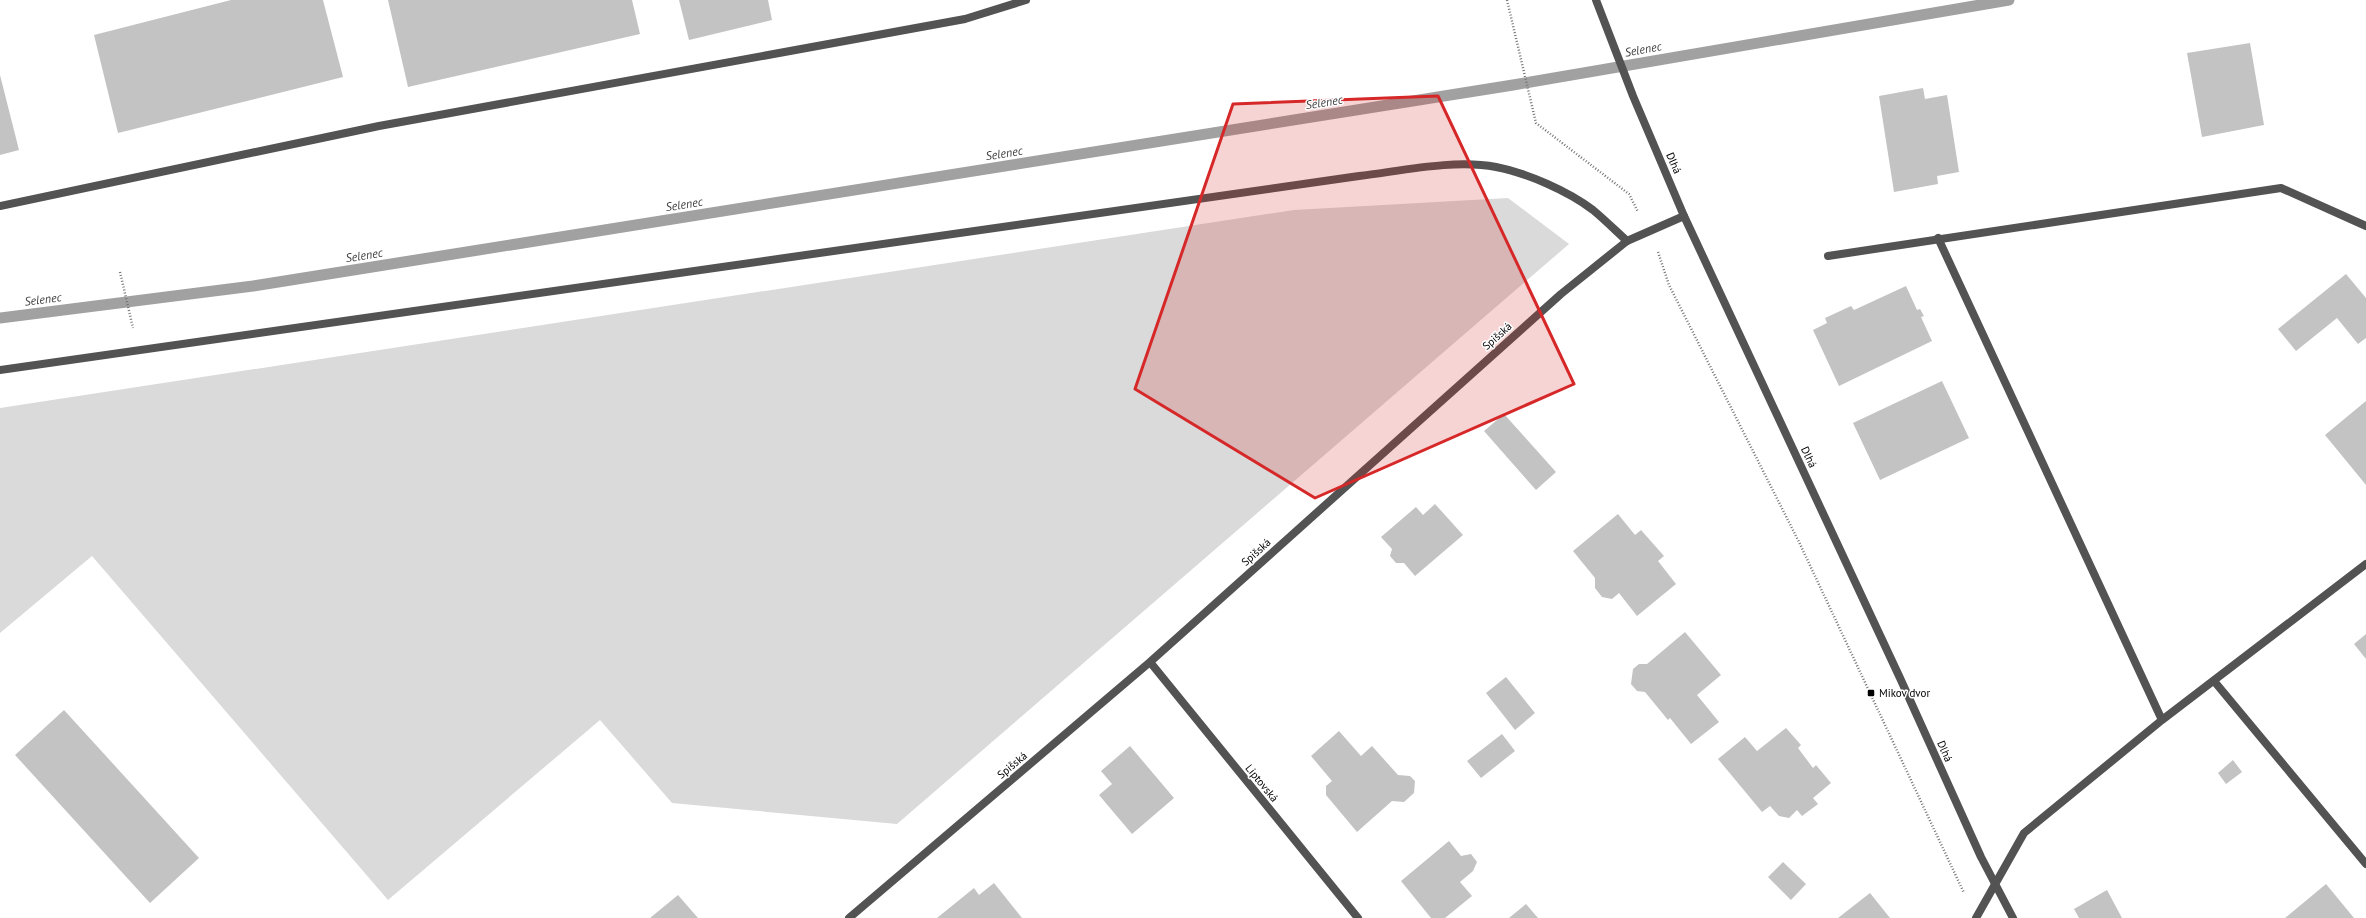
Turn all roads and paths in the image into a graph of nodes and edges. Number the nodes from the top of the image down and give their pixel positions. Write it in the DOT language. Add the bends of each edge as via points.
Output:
graph roads {
  1 [pos="1026,0"];
  2 [pos="1507,0"];
  3 [pos="1596,0"];
  4 [pos="1629,194"];
  5 [pos="0,206"];
  6 [pos="1684,216"];
  7 [pos="2366,226"];
  8 [pos="1938,238"];
  9 [pos="1627,241"];
  10 [pos="1828,256"];
  11 [pos="1664,265"];
  12 [pos="120,272"];
  13 [pos="131,321"];
  14 [pos="0,370"];
  15 [pos="2366,564"];
  16 [pos="1150,662"];
  17 [pos="2214,681"];
  18 [pos="2162,720"];
  19 [pos="2366,864"];
  20 [pos="1996,885"];
  21 [pos="1965,897"];
  22 [pos="849,918"];
  23 [pos="1358,918"];
  24 [pos="1976,918"];
  25 [pos="2013,918"];
  1 -- 5 [label="street" via="965,19 379,126"];
  2 -- 4 [label="path" via="1536,123"];
  3 -- 6 [label="street, Dlhá"];
  6 -- 9 [label="street, Spišská"];
  6 -- 20 [label="street, Dlhá"];
  7 -- 8 [label="street" via="2281,188"];
  8 -- 10 [label="street"];
  8 -- 18 [label="street"];
  9 -- 14 [label="street" via="1592,210 1524,174 1495,167 1463,165 1343,178"];
  9 -- 16 [label="street, Spišská" via="1560,294"];
  11 -- 21 [label="path" via="1669,285 1799,542"];
  12 -- 13 [label="path"];
  15 -- 17 [label="street"];
  16 -- 22 [label="street, Spišská"];
  16 -- 23 [label="street, Liptovská"];
  17 -- 18 [label="street"];
  17 -- 19 [label="street"];
  18 -- 20 [label="street" via="2024,833"];
  20 -- 24 [label="street"];
  20 -- 25 [label="street, Dlhá"];
}
